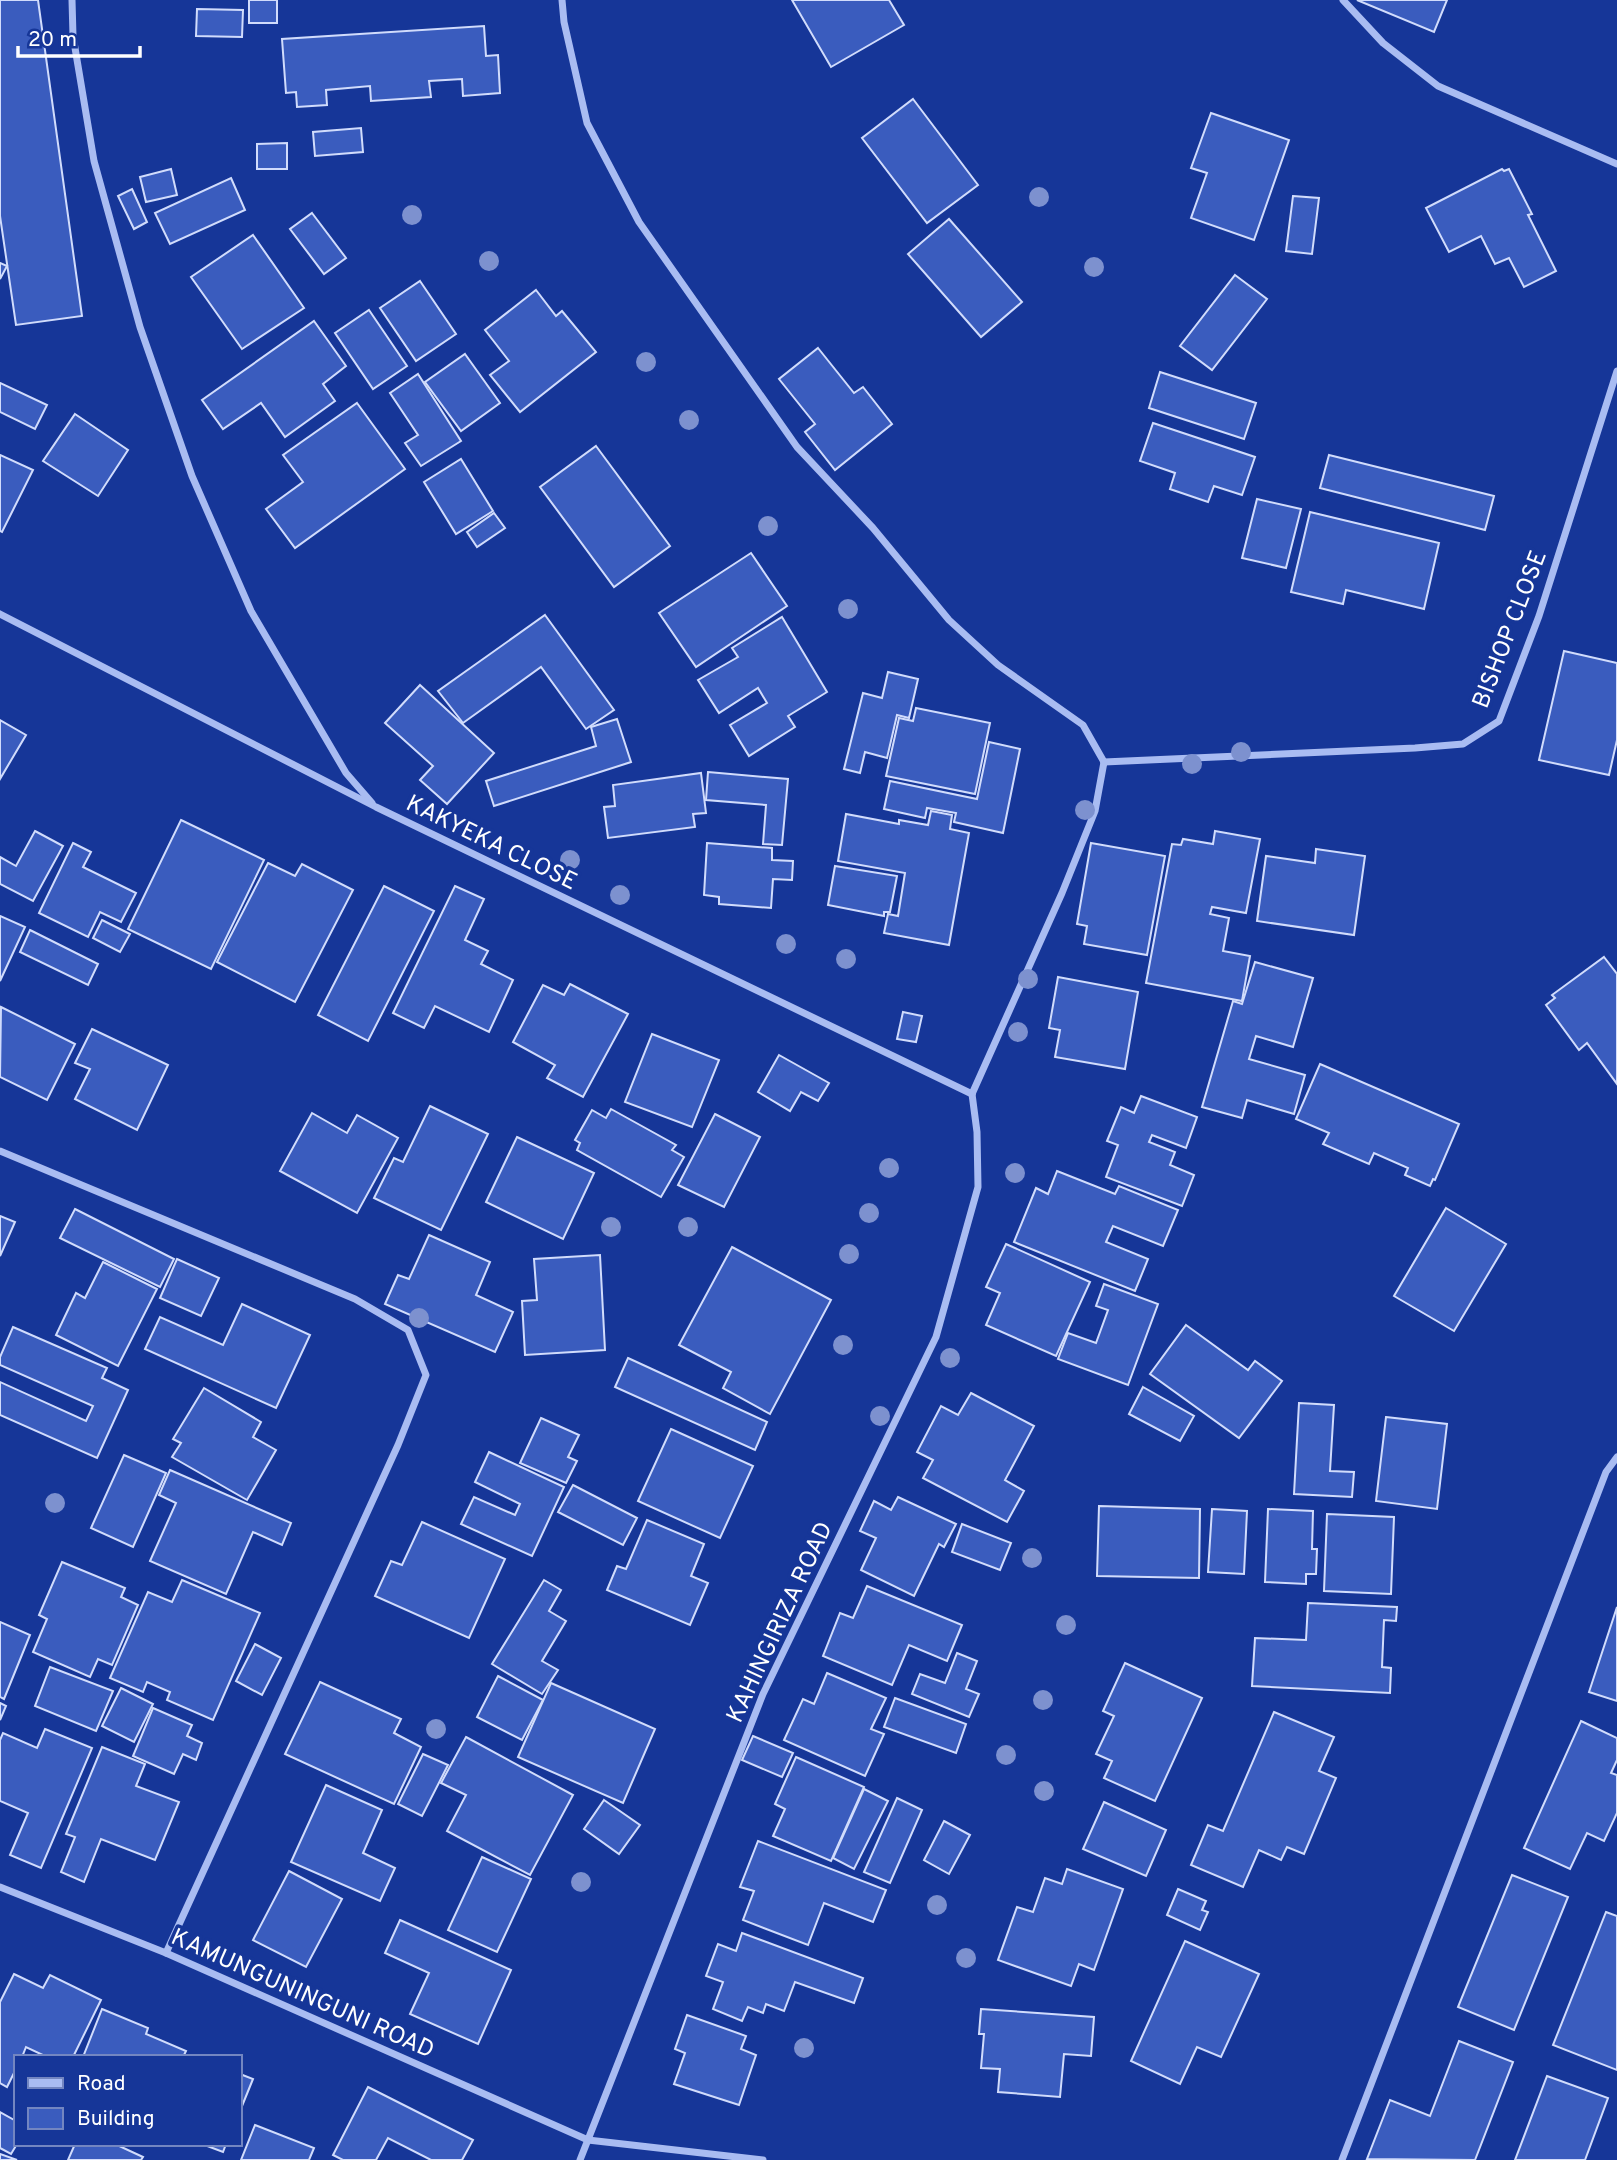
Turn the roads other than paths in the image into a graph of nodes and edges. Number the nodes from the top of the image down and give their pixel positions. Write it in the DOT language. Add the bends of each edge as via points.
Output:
graph roads {
  1 [pos="72,0"];
  2 [pos="562,0"];
  3 [pos="1343,0"];
  4 [pos="1617,164"];
  5 [pos="1617,371"];
  6 [pos="0,614"];
  7 [pos="1104,762"];
  8 [pos="376,807"];
  9 [pos="972,1094"];
  10 [pos="0,1151"];
  11 [pos="1617,1457"];
  12 [pos="0,1887"];
  13 [pos="166,1953"];
  14 [pos="588,2140"];
  15 [pos="580,2160"];
  16 [pos="763,2160"];
  17 [pos="1342,2160"];
  1 -- 8 [label="street" via="73,36 94,161 140,327 192,476 251,611 346,773"];
  2 -- 7 [label="street" via="587,123 639,222 797,447 873,528 949,620 998,665 1083,725"];
  3 -- 4 [label="street" via="1383,43 1438,86"];
  5 -- 7 [label="street, BISHOP CLOSE" via="1539,616 1499,721 1463,744"];
  6 -- 8 [label="street, KAKYEKA CLOSE"];
  7 -- 9 [label="street" via="1095,811"];
  8 -- 9 [label="street, KAKYEKA CLOSE"];
  9 -- 14 [label="street, KAHINGIRIZA ROAD" via="978,1187 936,1337 763,1694"];
  10 -- 13 [label="street" via="355,1299 408,1330 426,1375"];
  11 -- 17 [label="street" via="1606,1472"];
  12 -- 13 [label="street, KAMUNGUNINGUNI ROAD"];
  13 -- 14 [label="street, KAMUNGUNINGUNI ROAD"];
  14 -- 15 [label="street, KAHINGIRIZA ROAD"];
  14 -- 16 [label="street, KAMUNGUNINGUNI ROAD"];
}
